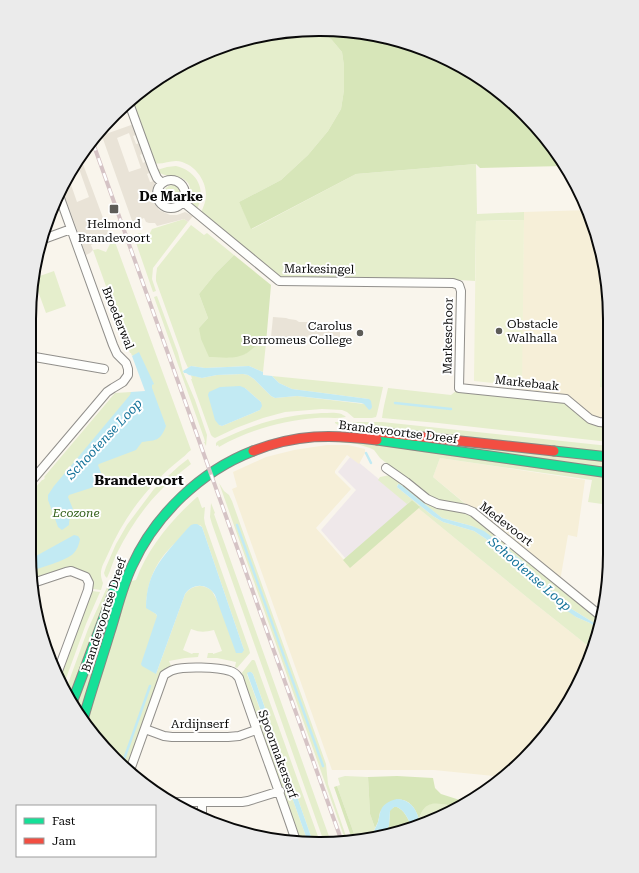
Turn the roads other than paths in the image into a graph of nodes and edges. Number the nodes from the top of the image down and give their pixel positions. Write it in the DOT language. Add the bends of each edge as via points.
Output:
graph roads {
  1 [pos="131,108"];
  2 [pos="162,183"];
  3 [pos="62,202"];
  4 [pos="183,202"];
  5 [pos="71,229"];
  6 [pos="48,237"];
  7 [pos="459,285"];
  8 [pos="36,357"];
  9 [pos="104,369"];
  10 [pos="459,388"];
  11 [pos="603,422"];
  12 [pos="603,456"];
  13 [pos="386,468"];
  14 [pos="603,472"];
  15 [pos="36,476"];
  16 [pos="38,582"];
  17 [pos="597,613"];
  18 [pos="60,666"];
  19 [pos="75,696"];
  20 [pos="85,713"];
  21 [pos="145,729"];
  22 [pos="256,730"];
  23 [pos="132,766"];
  24 [pos="280,791"];
  25 [pos="183,802"];
  26 [pos="202,802"];
  27 [pos="202,811"];
  28 [pos="294,836"];
  1 -- 2 [label="street" via="153,169"];
  2 -- 4 [label="street" via="166,180 180,182 186,195"];
  2 -- 4 [label="street" via="157,194 161,205 175,208"];
  3 -- 5 [label="street, Broederwal"];
  4 -- 7 [label="street, Markesingel" via="279,281"];
  5 -- 6 [label="street"];
  5 -- 15 [label="street, Broederwal" via="113,345 117,354 126,363 128,375 123,382 107,392"];
  7 -- 10 [label="street, Markeschoor"];
  8 -- 9 [label="street"];
  10 -- 11 [label="street, Markebaak" via="566,399 590,419"];
  12 -- 19 [label="main road, Brandevoortse Dreef" via="356,430 312,430 291,433 241,449 213,464 184,485 148,524 122,570"];
  13 -- 17 [label="street, Medevoort" via="427,499 473,512"];
  14 -- 20 [label="main road, Brandevoortse Dreef" via="340,436 308,437 287,441 240,457 212,473 184,495 171,507 140,548 125,581"];
  16 -- 18 [label="street" via="71,571 86,576 89,583"];
  21 -- 22 [label="street, Ardijnserf" via="172,737 228,737"];
  21 -- 22 [label="street, Spoormakerserf" via="164,674 174,670 208,668 237,674"];
  21 -- 23 [label="street"];
  22 -- 24 [label="street, Spoormakerserf"];
  24 -- 26 [label="street" via="248,801"];
  24 -- 28 [label="street, Spoormakerserf"];
  25 -- 26 [label="street"];
  26 -- 27 [label="street"];
}
